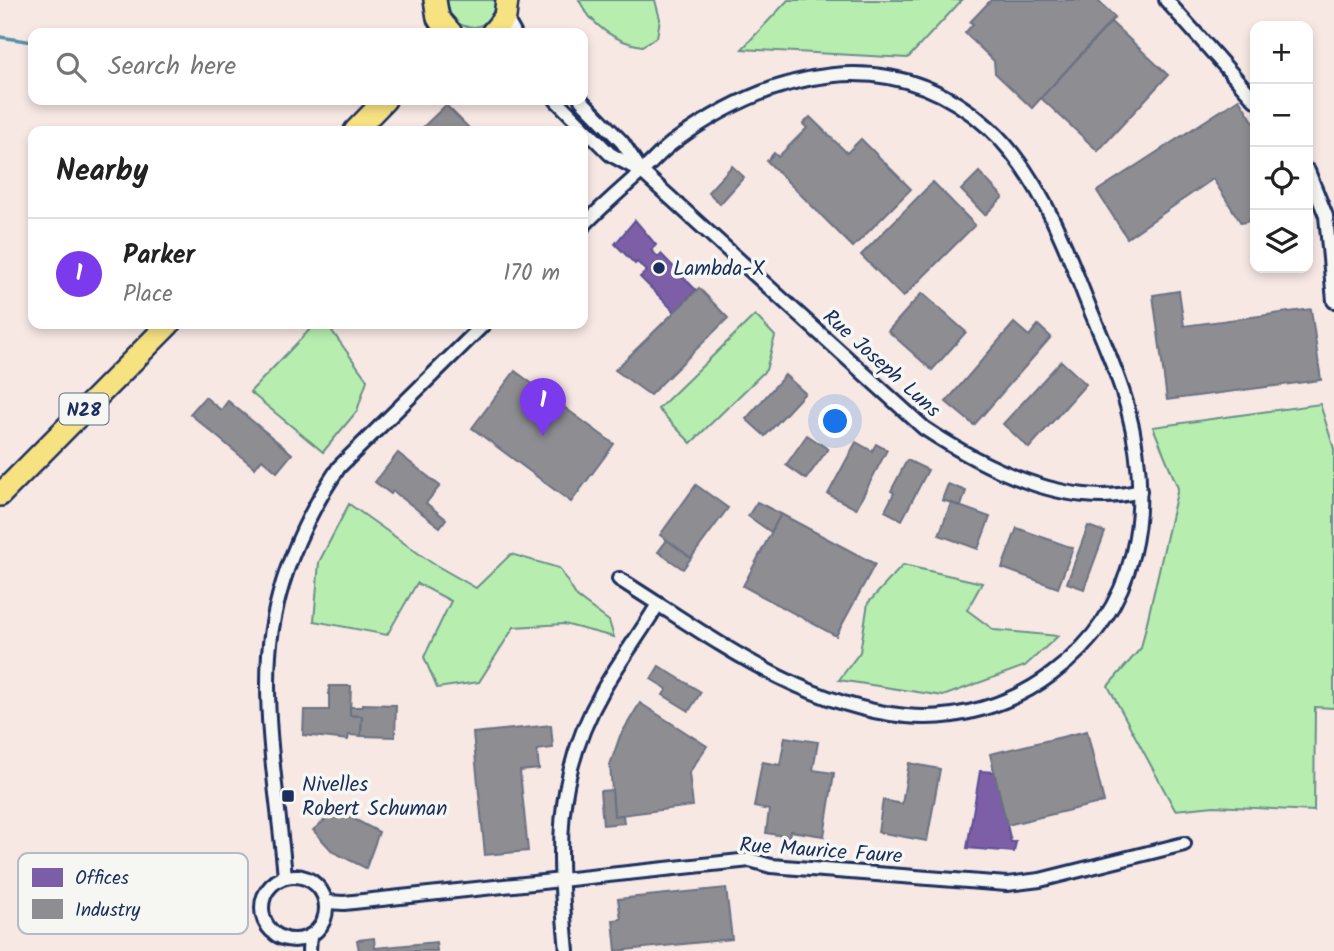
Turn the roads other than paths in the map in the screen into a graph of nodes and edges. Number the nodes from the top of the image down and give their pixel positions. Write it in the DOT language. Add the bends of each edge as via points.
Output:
graph roads {
  1 [pos="435,0"];
  2 [pos="1166,0"];
  3 [pos="445,28"];
  4 [pos="1250,94"];
  5 [pos="380,105"];
  6 [pos="561,105"];
  7 [pos="586,105"];
  8 [pos="360,126"];
  9 [pos="582,126"];
  10 [pos="588,132"];
  11 [pos="642,172"];
  12 [pos="1313,184"];
  13 [pos="588,221"];
  14 [pos="1334,301"];
  15 [pos="164,329"];
  16 [pos="479,329"];
  17 [pos="1140,491"];
  18 [pos="0,495"];
  19 [pos="619,579"];
  20 [pos="658,604"];
  21 [pos="1184,844"];
  22 [pos="285,877"];
  23 [pos="561,879"];
  24 [pos="326,902"];
  25 [pos="310,936"];
  26 [pos="286,945"];
  27 [pos="309,951"];
  28 [pos="567,951"];
  1 -- 3 [label="main road"];
  2 -- 4 [label="street"];
  5 -- 8 [label="main road"];
  6 -- 9 [label="street, Rue Joseph Luns"];
  7 -- 11 [label="street, Rue Joseph Luns" via="622,142"];
  10 -- 11 [label="street, Rue Joseph Luns" via="610,154"];
  11 -- 13 [label="street"];
  11 -- 17 [label="street, Rue Joseph Luns" via="924,428 969,458 1009,476 1061,490 1100,495"];
  11 -- 17 [label="street" via="668,146 702,123 782,83 854,73 886,76 946,97 991,129 1054,222 1126,405"];
  12 -- 14 [label="street" via="1326,216"];
  15 -- 18 [label="main road, N28"];
  16 -- 22 [label="street" via="339,467 300,533 280,595 269,654"];
  17 -- 20 [label="street" via="1137,543 1105,620 1066,664 1035,687 973,711 942,717 907,716 827,700 746,659"];
  19 -- 20 [label="street"];
  20 -- 23 [label="street" via="603,690 577,745 561,820"];
  21 -- 23 [label="street, Rue Maurice Faure" via="1007,884 771,866 750,860"];
  22 -- 24 [label="street" via="306,878"];
  22 -- 26 [label="street" via="268,888 262,908 268,927"];
  23 -- 24 [label="street, Rue Maurice Faure"];
  23 -- 28 [label="street"];
  24 -- 25 [label="street" via="323,922"];
  25 -- 26 [label="street"];
  25 -- 27 [label="street"];
}
